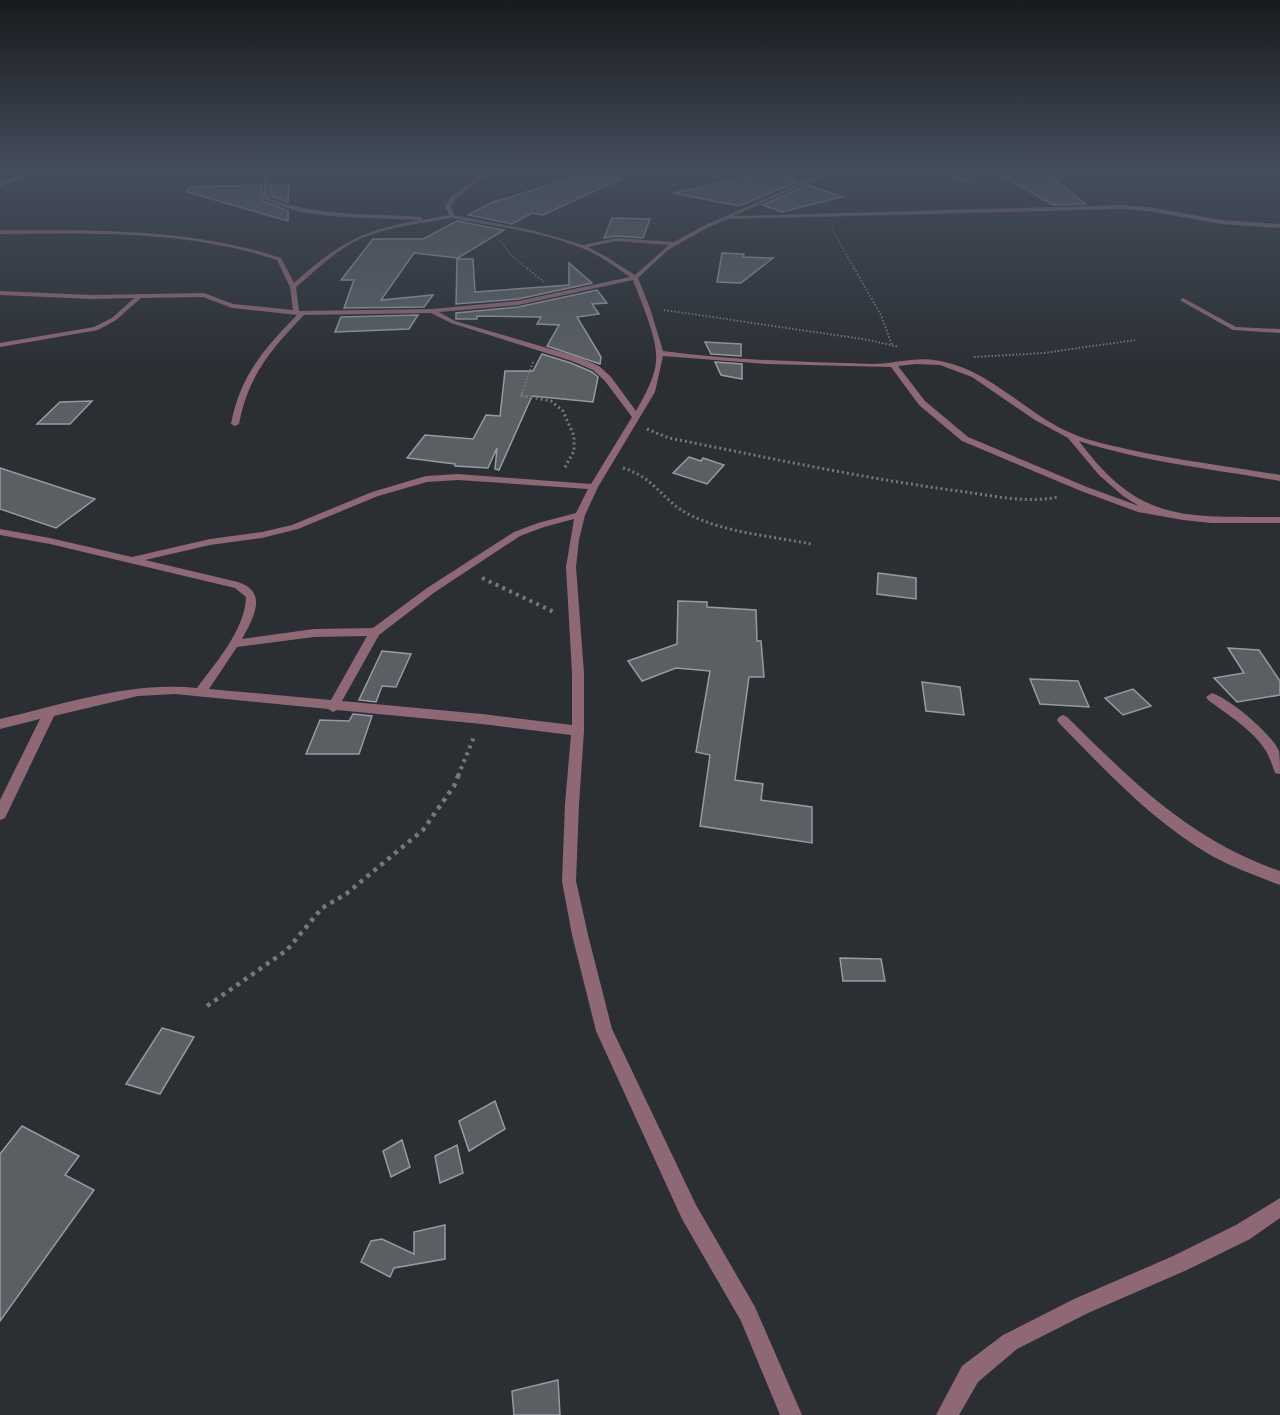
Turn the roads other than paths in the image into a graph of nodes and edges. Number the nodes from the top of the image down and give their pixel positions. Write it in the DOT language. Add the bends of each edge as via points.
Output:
graph roads {
  1 [pos="156,237"];
  2 [pos="364,237"];
  3 [pos="546,237"];
  4 [pos="689,237"];
  5 [pos="676,244"];
  6 [pos="582,247"];
  7 [pos="635,278"];
  8 [pos="293,288"];
  9 [pos="0,293"];
  10 [pos="140,296"];
  11 [pos="1182,300"];
  12 [pos="432,311"];
  13 [pos="299,313"];
  14 [pos="1280,331"];
  15 [pos="0,345"];
  16 [pos="660,354"];
  17 [pos="893,365"];
  18 [pos="636,417"];
  19 [pos="235,424"];
  20 [pos="1071,436"];
  21 [pos="1280,478"];
  22 [pos="594,487"];
  23 [pos="1169,514"];
  24 [pos="580,515"];
  25 [pos="1280,520"];
  26 [pos="0,532"];
  27 [pos="132,560"];
  28 [pos="375,632"];
  29 [pos="233,644"];
  30 [pos="200,693"];
  31 [pos="1212,697"];
  32 [pos="333,707"];
  33 [pos="50,712"];
  34 [pos="1063,720"];
  35 [pos="0,724"];
  36 [pos="578,732"];
  37 [pos="1280,769"];
  38 [pos="0,814"];
  39 [pos="1280,878"];
  40 [pos="1280,1207"];
  41 [pos="791,1415"];
  42 [pos="946,1415"];
  1 -- 8 [label="street" via="226,242 254,249 279,259"];
  2 -- 8 [label="street" via="318,264"];
  3 -- 6 [label="street"];
  4 -- 5 [label="street"];
  5 -- 6 [label="street" via="603,239"];
  5 -- 7 [label="street"];
  6 -- 7 [label="street"];
  7 -- 12 [label="street" via="518,303"];
  7 -- 16 [label="street"];
  8 -- 13 [label="street"];
  9 -- 10 [label="street"];
  10 -- 13 [label="street" via="204,295 232,306"];
  10 -- 15 [label="street" via="96,329"];
  11 -- 14 [label="street" via="1225,325"];
  12 -- 13 [label="street"];
  12 -- 18 [label="street" via="453,322 596,368 609,379"];
  13 -- 19 [label="street" via="252,373"];
  16 -- 17 [label="street"];
  16 -- 18 [label="street" via="651,392"];
  17 -- 20 [label="street" via="939,362 957,367 1034,418"];
  17 -- 23 [label="street" via="922,403 965,439 1141,510"];
  18 -- 22 [label="street"];
  20 -- 21 [label="street" via="1171,460"];
  20 -- 23 [label="street" via="1112,483 1141,503"];
  22 -- 24 [label="street"];
  22 -- 27 [label="street" via="458,477 426,479 375,494 295,527"];
  23 -- 25 [label="street"];
  24 -- 28 [label="street" via="517,534"];
  24 -- 36 [label="street" via="571,567"];
  26 -- 27 [label="street"];
  27 -- 29 [label="street" via="238,585 249,592 252,600 247,619"];
  28 -- 29 [label="street" via="314,633"];
  28 -- 32 [label="street"];
  29 -- 30 [label="street"];
  30 -- 32 [label="street"];
  30 -- 33 [label="street" via="138,692"];
  31 -- 37 [label="street" via="1260,732 1274,751"];
  32 -- 36 [label="street" via="482,719"];
  33 -- 35 [label="street"];
  33 -- 38 [label="street"];
  34 -- 39 [label="street" via="1128,785 1193,839 1224,857"];
  36 -- 41 [label="street" via="569,881 604,1031 689,1212 748,1314"];
  40 -- 42 [label="street" via="1243,1232 1010,1342 970,1374"];
}
